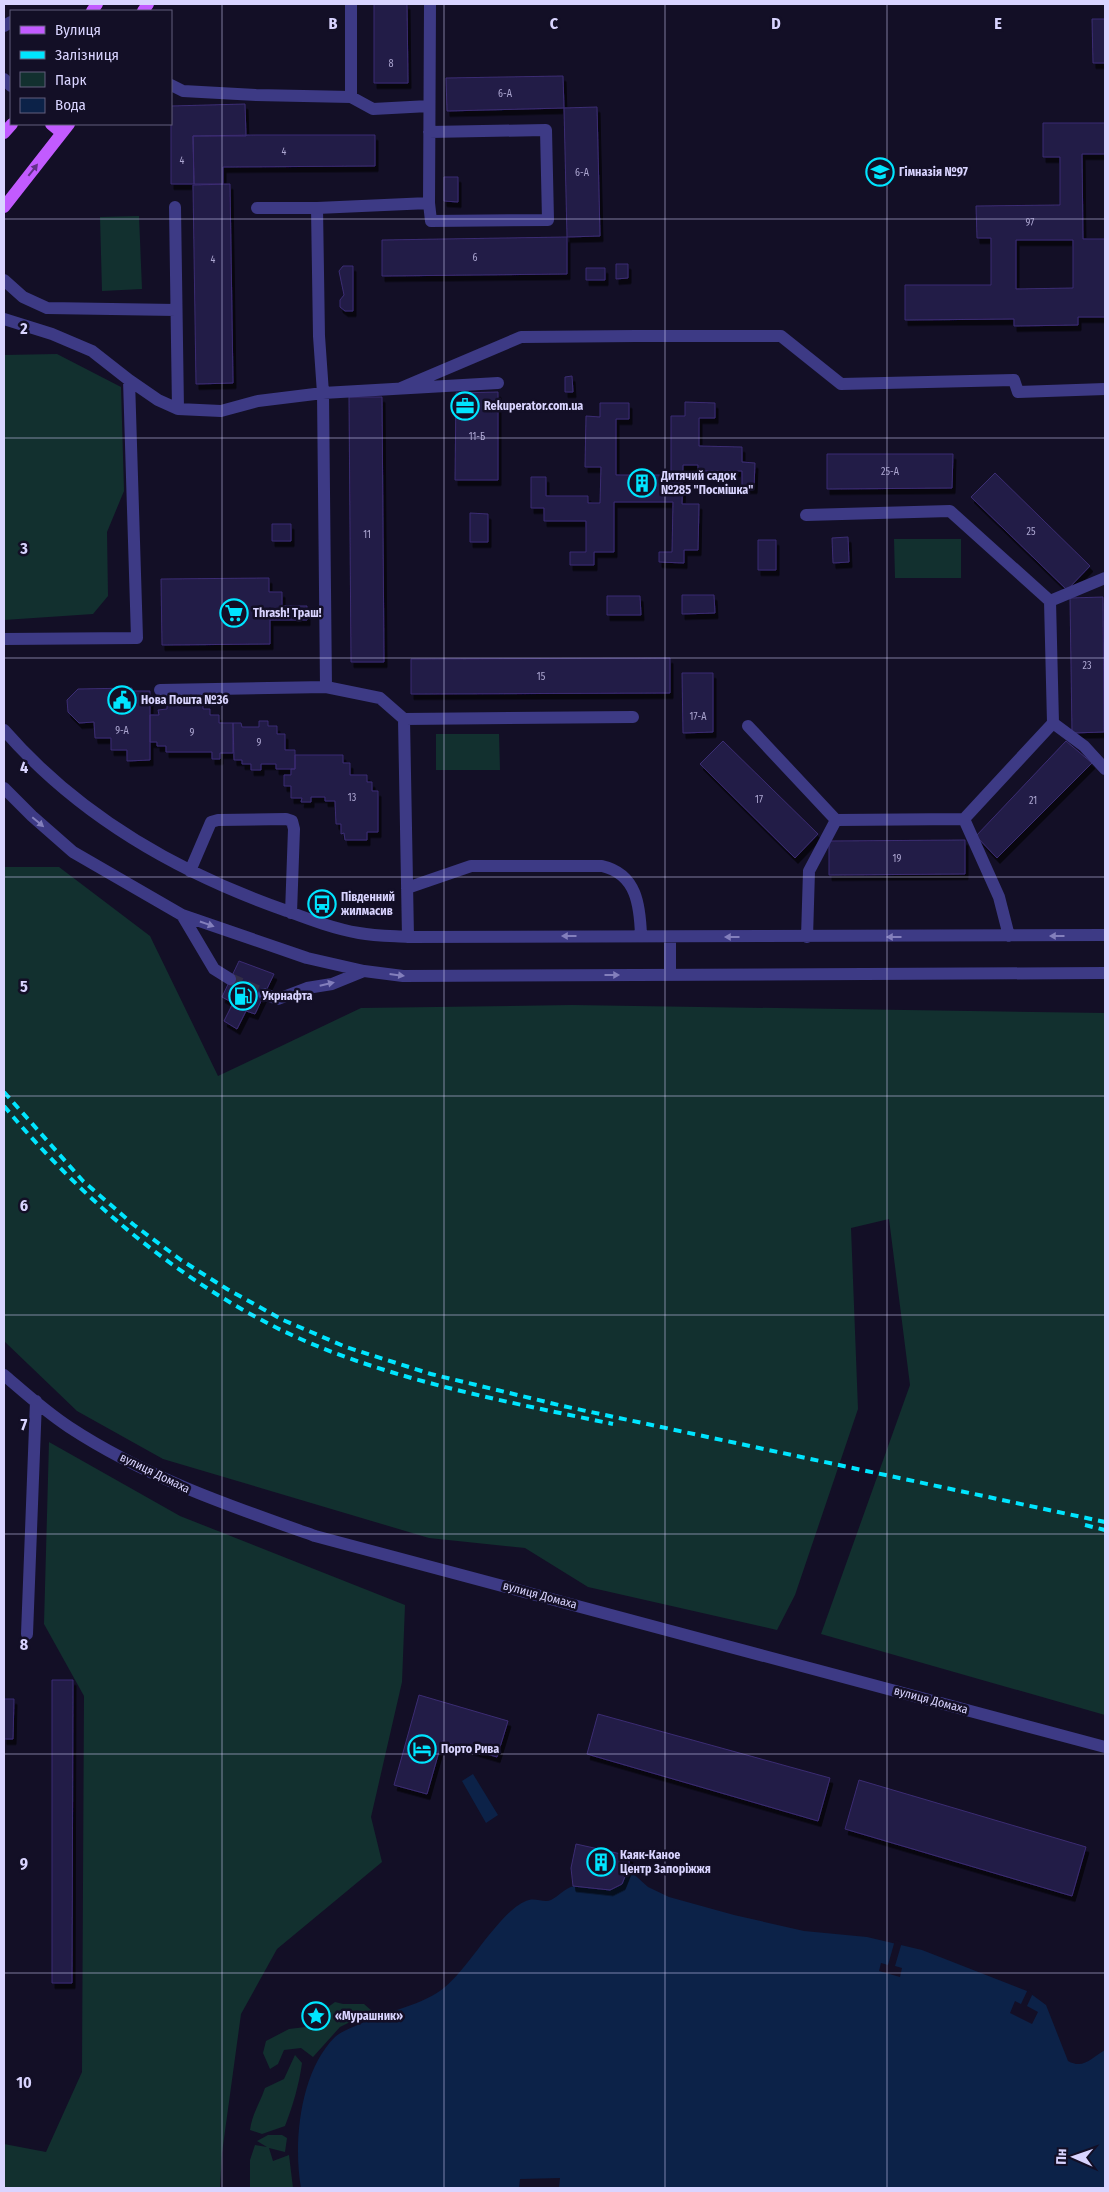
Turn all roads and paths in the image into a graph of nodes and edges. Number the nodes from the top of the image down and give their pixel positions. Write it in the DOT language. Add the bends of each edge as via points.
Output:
graph roads {
  1 [pos="351,4"];
  2 [pos="430,4"];
  3 [pos="172,86"];
  4 [pos="351,97"];
  5 [pos="429,106"];
  6 [pos="65,128"];
  7 [pos="429,132"];
  8 [pos="430,203"];
  9 [pos="4,207"];
  10 [pos="175,207"];
  11 [pos="257,208"];
  12 [pos="317,208"];
  13 [pos="4,280"];
  14 [pos="176,310"];
  15 [pos="4,319"];
  16 [pos="130,380"];
  17 [pos="498,383"];
  18 [pos="401,388"];
  19 [pos="1105,388"];
  20 [pos="323,392"];
  21 [pos="178,409"];
  22 [pos="806,515"];
  23 [pos="1105,578"];
  24 [pos="1050,600"];
  25 [pos="4,639"];
  26 [pos="326,687"];
  27 [pos="160,690"];
  28 [pos="633,717"];
  29 [pos="404,719"];
  30 [pos="1053,723"];
  31 [pos="748,726"];
  32 [pos="4,730"];
  33 [pos="1105,769"];
  34 [pos="4,788"];
  35 [pos="836,820"];
  36 [pos="964,820"];
  37 [pos="190,870"];
  38 [pos="407,888"];
  39 [pos="291,913"];
  40 [pos="182,915"];
  41 [pos="641,936"];
  42 [pos="1009,936"];
  43 [pos="1105,936"];
  44 [pos="408,937"];
  45 [pos="670,937"];
  46 [pos="807,937"];
  47 [pos="364,971"];
  48 [pos="1105,973"];
  49 [pos="670,974"];
  50 [pos="230,979"];
  51 [pos="264,994"];
  52 [pos="4,1376"];
  53 [pos="36,1401"];
  54 [pos="27,1634"];
  55 [pos="1105,1747"];
  1 -- 4 [label="street"];
  2 -- 5 [label="street"];
  3 -- 4 [label="street" via="192,92"];
  4 -- 5 [label="street" via="373,109"];
  5 -- 7 [label="street"];
  9 -- 6 [label="main road, one-way"];
  7 -- 8 [label="street"];
  7 -- 8 [label="street" via="546,130 548,220 430,221"];
  8 -- 12 [label="street"];
  10 -- 14 [label="street"];
  11 -- 12 [label="street"];
  12 -- 20 [label="street"];
  13 -- 14 [label="street" via="24,297 47,308"];
  14 -- 21 [label="street"];
  15 -- 16 [label="street" via="92,351"];
  16 -- 21 [label="street" via="158,400"];
  16 -- 25 [label="street" via="137,638"];
  17 -- 18 [label="street"];
  18 -- 19 [label="street" via="521,337 781,336 841,384 1014,380 1018,392"];
  18 -- 20 [label="street"];
  20 -- 21 [label="street" via="258,400 220,411"];
  20 -- 26 [label="street"];
  22 -- 24 [label="street" via="950,511"];
  23 -- 24 [label="street"];
  24 -- 30 [label="street"];
  26 -- 27 [label="street"];
  26 -- 29 [label="street" via="380,698"];
  28 -- 29 [label="street"];
  29 -- 38 [label="street"];
  30 -- 33 [label="street" via="1084,746"];
  30 -- 36 [label="street"];
  31 -- 35 [label="street"];
  32 -- 37 [label="street" via="78,801 158,854"];
  34 -- 40 [label="street, one-way" via="73,852"];
  35 -- 36 [label="street"];
  35 -- 46 [label="street" via="809,870"];
  36 -- 42 [label="street" via="999,897"];
  37 -- 39 [label="street" via="254,900"];
  37 -- 39 [label="street" via="210,822 292,821"];
  38 -- 41 [label="street" via="471,866 612,868 629,882 636,893"];
  38 -- 44 [label="street"];
  39 -- 44 [label="street" via="360,933"];
  40 -- 47 [label="street, one-way" via="307,958"];
  40 -- 50 [label="street" via="214,969"];
  41 -- 44 [label="street, one-way"];
  41 -- 45 [label="street"];
  43 -- 42 [label="street, one-way"];
  42 -- 46 [label="street, one-way"];
  46 -- 45 [label="street, one-way"];
  45 -- 49 [label="street"];
  47 -- 49 [label="street, one-way" via="403,976"];
  51 -- 47 [label="street, one-way" via="278,999"];
  48 -- 49 [label="street"];
  52 -- 53 [label="street, вулиця Домаха"];
  53 -- 54 [label="street"];
  53 -- 55 [label="street, вулиця Домаха" via="69,1427 138,1467 196,1494 315,1536"];
}
